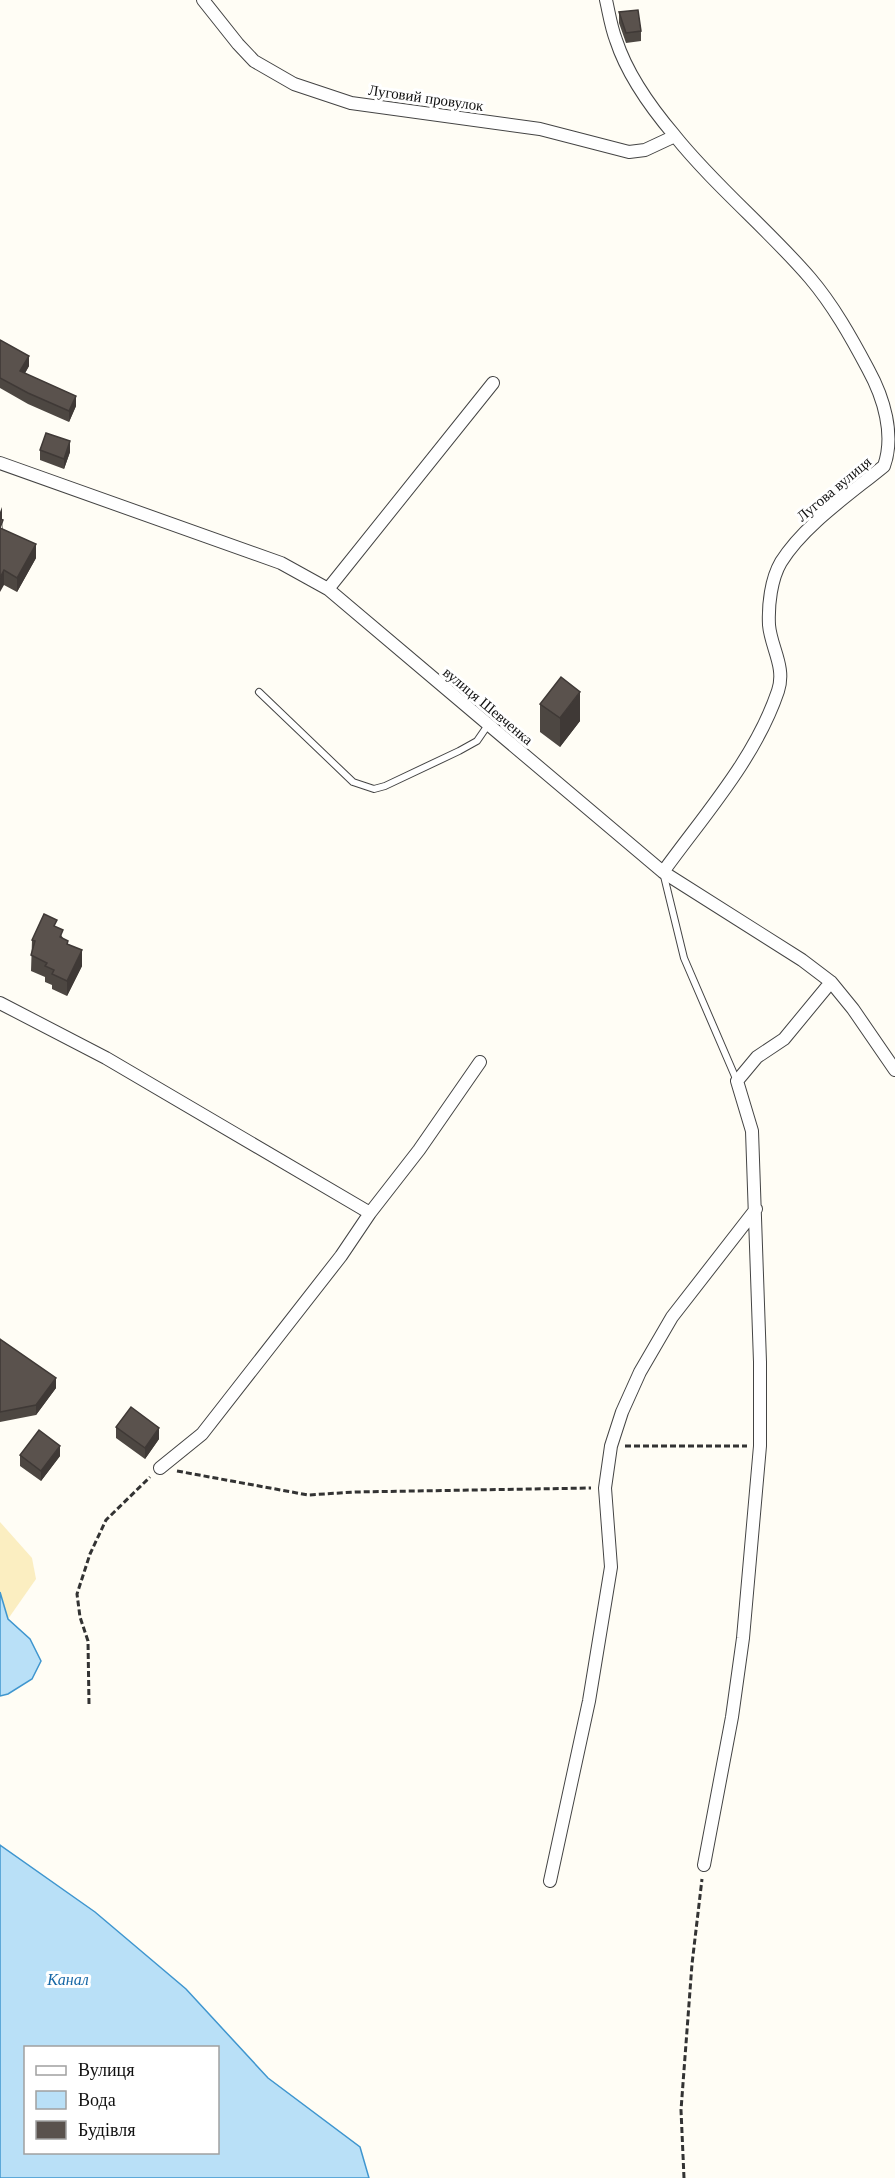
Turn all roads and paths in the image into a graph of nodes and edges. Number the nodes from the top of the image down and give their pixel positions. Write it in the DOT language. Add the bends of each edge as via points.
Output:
graph roads {
  1 [pos="203,0"];
  2 [pos="606,0"];
  3 [pos="675,136"];
  4 [pos="494,383"];
  5 [pos="0,463"];
  6 [pos="328,589"];
  7 [pos="259,692"];
  8 [pos="488,725"];
  9 [pos="663,872"];
  10 [pos="831,982"];
  11 [pos="0,1003"];
  12 [pos="480,1062"];
  13 [pos="895,1070"];
  14 [pos="737,1081"];
  15 [pos="756,1209"];
  16 [pos="370,1213"];
  17 [pos="611,1446"];
  18 [pos="760,1446"];
  19 [pos="160,1468"];
  20 [pos="605,1488"];
  21 [pos="89,1704"];
  22 [pos="704,1865"];
  23 [pos="550,1881"];
  24 [pos="684,2178"];
  1 -- 3 [label="street, Луговий провулок" via="254,61 294,84 351,103 540,129 629,152 645,150"];
  2 -- 3 [label="street, Лугова вулиця" via="627,65"];
  3 -- 9 [label="street, Лугова вулиця" via="810,278 835,311 885,399 894,442 884,466 798,540 780,564 771,591 769,626 778,655 779,688 768,719 747,756"];
  4 -- 6 [label="street"];
  5 -- 6 [label="street, вулиця Шевченка" via="281,563"];
  6 -- 8 [label="street, вулиця Шевченка"];
  7 -- 8 [label="lane" via="353,782 374,789 459,752 477,741"];
  8 -- 9 [label="street, вулиця Шевченка"];
  9 -- 10 [label="street, вулиця Шевченка"];
  9 -- 14 [label="lane" via="684,958"];
  10 -- 13 [label="street, вулиця Шевченка"];
  10 -- 14 [label="street" via="784,1039 757,1056"];
  11 -- 16 [label="street" via="106,1058"];
  12 -- 16 [label="street"];
  14 -- 15 [label="street" via="752,1131"];
  15 -- 17 [label="street" via="672,1317 640,1372"];
  15 -- 18 [label="street"];
  16 -- 19 [label="street" via="202,1434"];
  17 -- 18 [label="path"];
  17 -- 20 [label="street"];
  18 -- 22 [label="street" via="743,1638"];
  19 -- 20 [label="path" via="308,1495"];
  19 -- 21 [label="path" via="106,1520 77,1594 88,1641"];
  20 -- 23 [label="street" via="611,1567 589,1701"];
  22 -- 24 [label="path" via="681,2110"];
}
